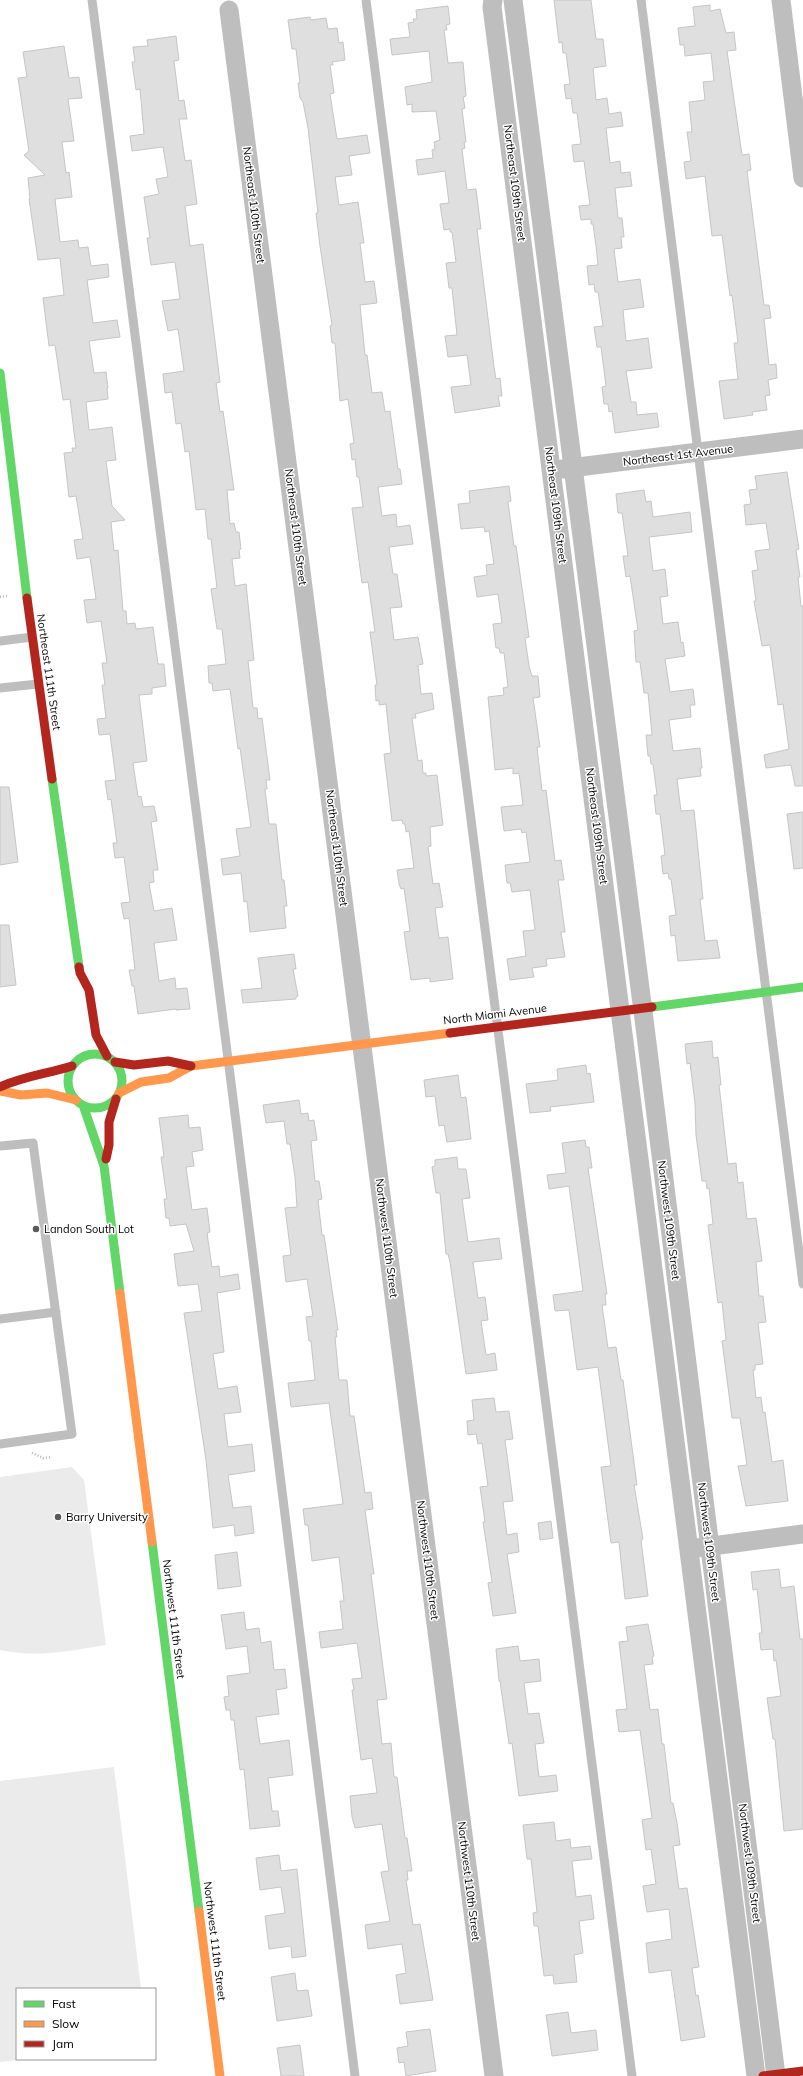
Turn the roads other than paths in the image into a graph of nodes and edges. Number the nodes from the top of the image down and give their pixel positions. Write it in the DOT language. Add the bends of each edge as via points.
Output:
graph roads {
  1 [pos="92,0"];
  2 [pos="366,0"];
  3 [pos="493,0"];
  4 [pos="513,0"];
  5 [pos="641,0"];
  6 [pos="781,0"];
  7 [pos="230,10"];
  8 [pos="533,150"];
  9 [pos="511,154"];
  10 [pos="803,178"];
  11 [pos="552,302"];
  12 [pos="530,305"];
  13 [pos="0,373"];
  14 [pos="803,439"];
  15 [pos="698,452"];
  16 [pos="574,468"];
  17 [pos="552,470"];
  18 [pos="32,637"];
  19 [pos="0,641"];
  20 [pos="597,653"];
  21 [pos="575,656"];
  22 [pos="38,684"];
  23 [pos="0,688"];
  24 [pos="615,791"];
  25 [pos="593,793"];
  26 [pos="80,973"];
  27 [pos="77,985"];
  28 [pos="803,987"];
  29 [pos="767,992"];
  30 [pos="642,1007"];
  31 [pos="620,1010"];
  32 [pos="497,1026"];
  33 [pos="362,1043"];
  34 [pos="81,1047"];
  35 [pos="106,1056"];
  36 [pos="79,1058"];
  37 [pos="228,1061"];
  38 [pos="115,1062"];
  39 [pos="72,1066"];
  40 [pos="191,1066"];
  41 [pos="0,1087"];
  42 [pos="0,1091"];
  43 [pos="117,1096"];
  44 [pos="79,1102"];
  45 [pos="0,1146"];
  46 [pos="104,1166"];
  47 [pos="665,1185"];
  48 [pos="643,1188"];
  49 [pos="803,1284"];
  50 [pos="56,1312"];
  51 [pos="0,1319"];
  52 [pos="687,1362"];
  53 [pos="665,1364"];
  54 [pos="0,1444"];
  55 [pos="803,1534"];
  56 [pos="710,1547"];
  57 [pos="689,1549"];
  58 [pos="733,1729"];
  59 [pos="712,1732"];
  60 [pos="753,1889"];
  61 [pos="733,1892"];
  62 [pos="803,2071"];
  63 [pos="772,2075"];
  64 [pos="220,2076"];
  65 [pos="355,2076"];
  66 [pos="494,2076"];
  67 [pos="632,2076"];
  68 [pos="756,2076"];
  1 -- 37 [label="lane"];
  2 -- 32 [label="lane"];
  3 -- 9 [label="street, Northeast 109th Street"];
  4 -- 8 [label="street, Northeast 109th Street"];
  5 -- 15 [label="lane"];
  6 -- 10 [label="street"];
  7 -- 33 [label="street, Northeast 110th Street"];
  8 -- 9 [label="street"];
  8 -- 11 [label="street, Northeast 109th Street"];
  9 -- 12 [label="street, Northeast 109th Street"];
  11 -- 12 [label="street"];
  11 -- 16 [label="street, Northeast 109th Street"];
  12 -- 17 [label="street, Northeast 109th Street"];
  13 -- 18 [label="street, Northeast 111th Street"];
  14 -- 15 [label="street, Northeast 1st Avenue"];
  15 -- 16 [label="street, Northeast 1st Avenue"];
  15 -- 29 [label="lane"];
  16 -- 17 [label="street, Northeast 1st Avenue"];
  16 -- 20 [label="street, Northeast 109th Street"];
  17 -- 21 [label="street, Northeast 109th Street"];
  18 -- 19 [label="lane"];
  18 -- 22 [label="street, Northeast 111th Street"];
  20 -- 21 [label="street"];
  20 -- 24 [label="street, Northeast 109th Street"];
  21 -- 25 [label="street, Northeast 109th Street"];
  22 -- 23 [label="lane"];
  22 -- 26 [label="street, Northeast 111th Street"];
  24 -- 25 [label="street"];
  24 -- 30 [label="street, Northeast 109th Street"];
  25 -- 31 [label="street, Northeast 109th Street"];
  26 -- 27 [label="street, Northeast 111th Street"];
  26 -- 35 [label="street, Northeast 111th Street" via="89,990 96,1035"];
  28 -- 29 [label="street, North Miami Avenue"];
  29 -- 30 [label="street, North Miami Avenue"];
  29 -- 49 [label="lane"];
  30 -- 31 [label="street, North Miami Avenue"];
  30 -- 47 [label="street, Northwest 109th Street"];
  31 -- 32 [label="street, North Miami Avenue"];
  31 -- 48 [label="street, Northwest 109th Street"];
  32 -- 33 [label="street, North Miami Avenue"];
  32 -- 67 [label="lane"];
  33 -- 37 [label="street, North Miami Avenue"];
  33 -- 66 [label="street, Northwest 110th Street"];
  34 -- 36 [label="street"];
  35 -- 36 [label="street" via="92,1053"];
  35 -- 38 [label="street"];
  36 -- 39 [label="street"];
  37 -- 40 [label="street, North Miami Avenue"];
  37 -- 65 [label="lane"];
  38 -- 40 [label="street, North Miami Avenue" via="134,1065 168,1061"];
  38 -- 43 [label="street" via="122,1077"];
  39 -- 41 [label="street" via="46,1074 19,1078"];
  39 -- 44 [label="street" via="68,1087"];
  40 -- 43 [label="street, North Miami Avenue" via="169,1078 141,1082"];
  42 -- 44 [label="street" via="20,1095 47,1093"];
  43 -- 44 [label="street" via="104,1107 97,1108"];
  43 -- 46 [label="street, Northwest 111th Street" via="109,1122 109,1145"];
  44 -- 46 [label="street, Northwest 111th Street" via="93,1131 96,1148"];
  45 -- 50 [label="lane" via="33,1142"];
  46 -- 64 [label="street, Northwest 111th Street"];
  47 -- 48 [label="street"];
  47 -- 52 [label="street, Northwest 109th Street"];
  48 -- 53 [label="street, Northwest 109th Street"];
  50 -- 51 [label="lane"];
  50 -- 54 [label="lane" via="72,1434"];
  52 -- 53 [label="street"];
  52 -- 56 [label="street, Northwest 109th Street"];
  53 -- 57 [label="street, Northwest 109th Street"];
  55 -- 56 [label="street"];
  56 -- 57 [label="street"];
  56 -- 58 [label="street, Northwest 109th Street"];
  57 -- 59 [label="street, Northwest 109th Street"];
  58 -- 59 [label="street"];
  58 -- 60 [label="street, Northwest 109th Street"];
  59 -- 61 [label="street, Northwest 109th Street"];
  60 -- 61 [label="street"];
  60 -- 63 [label="street, Northwest 109th Street"];
  61 -- 68 [label="street, Northwest 109th Street"];
  62 -- 63 [label="street"];
}
